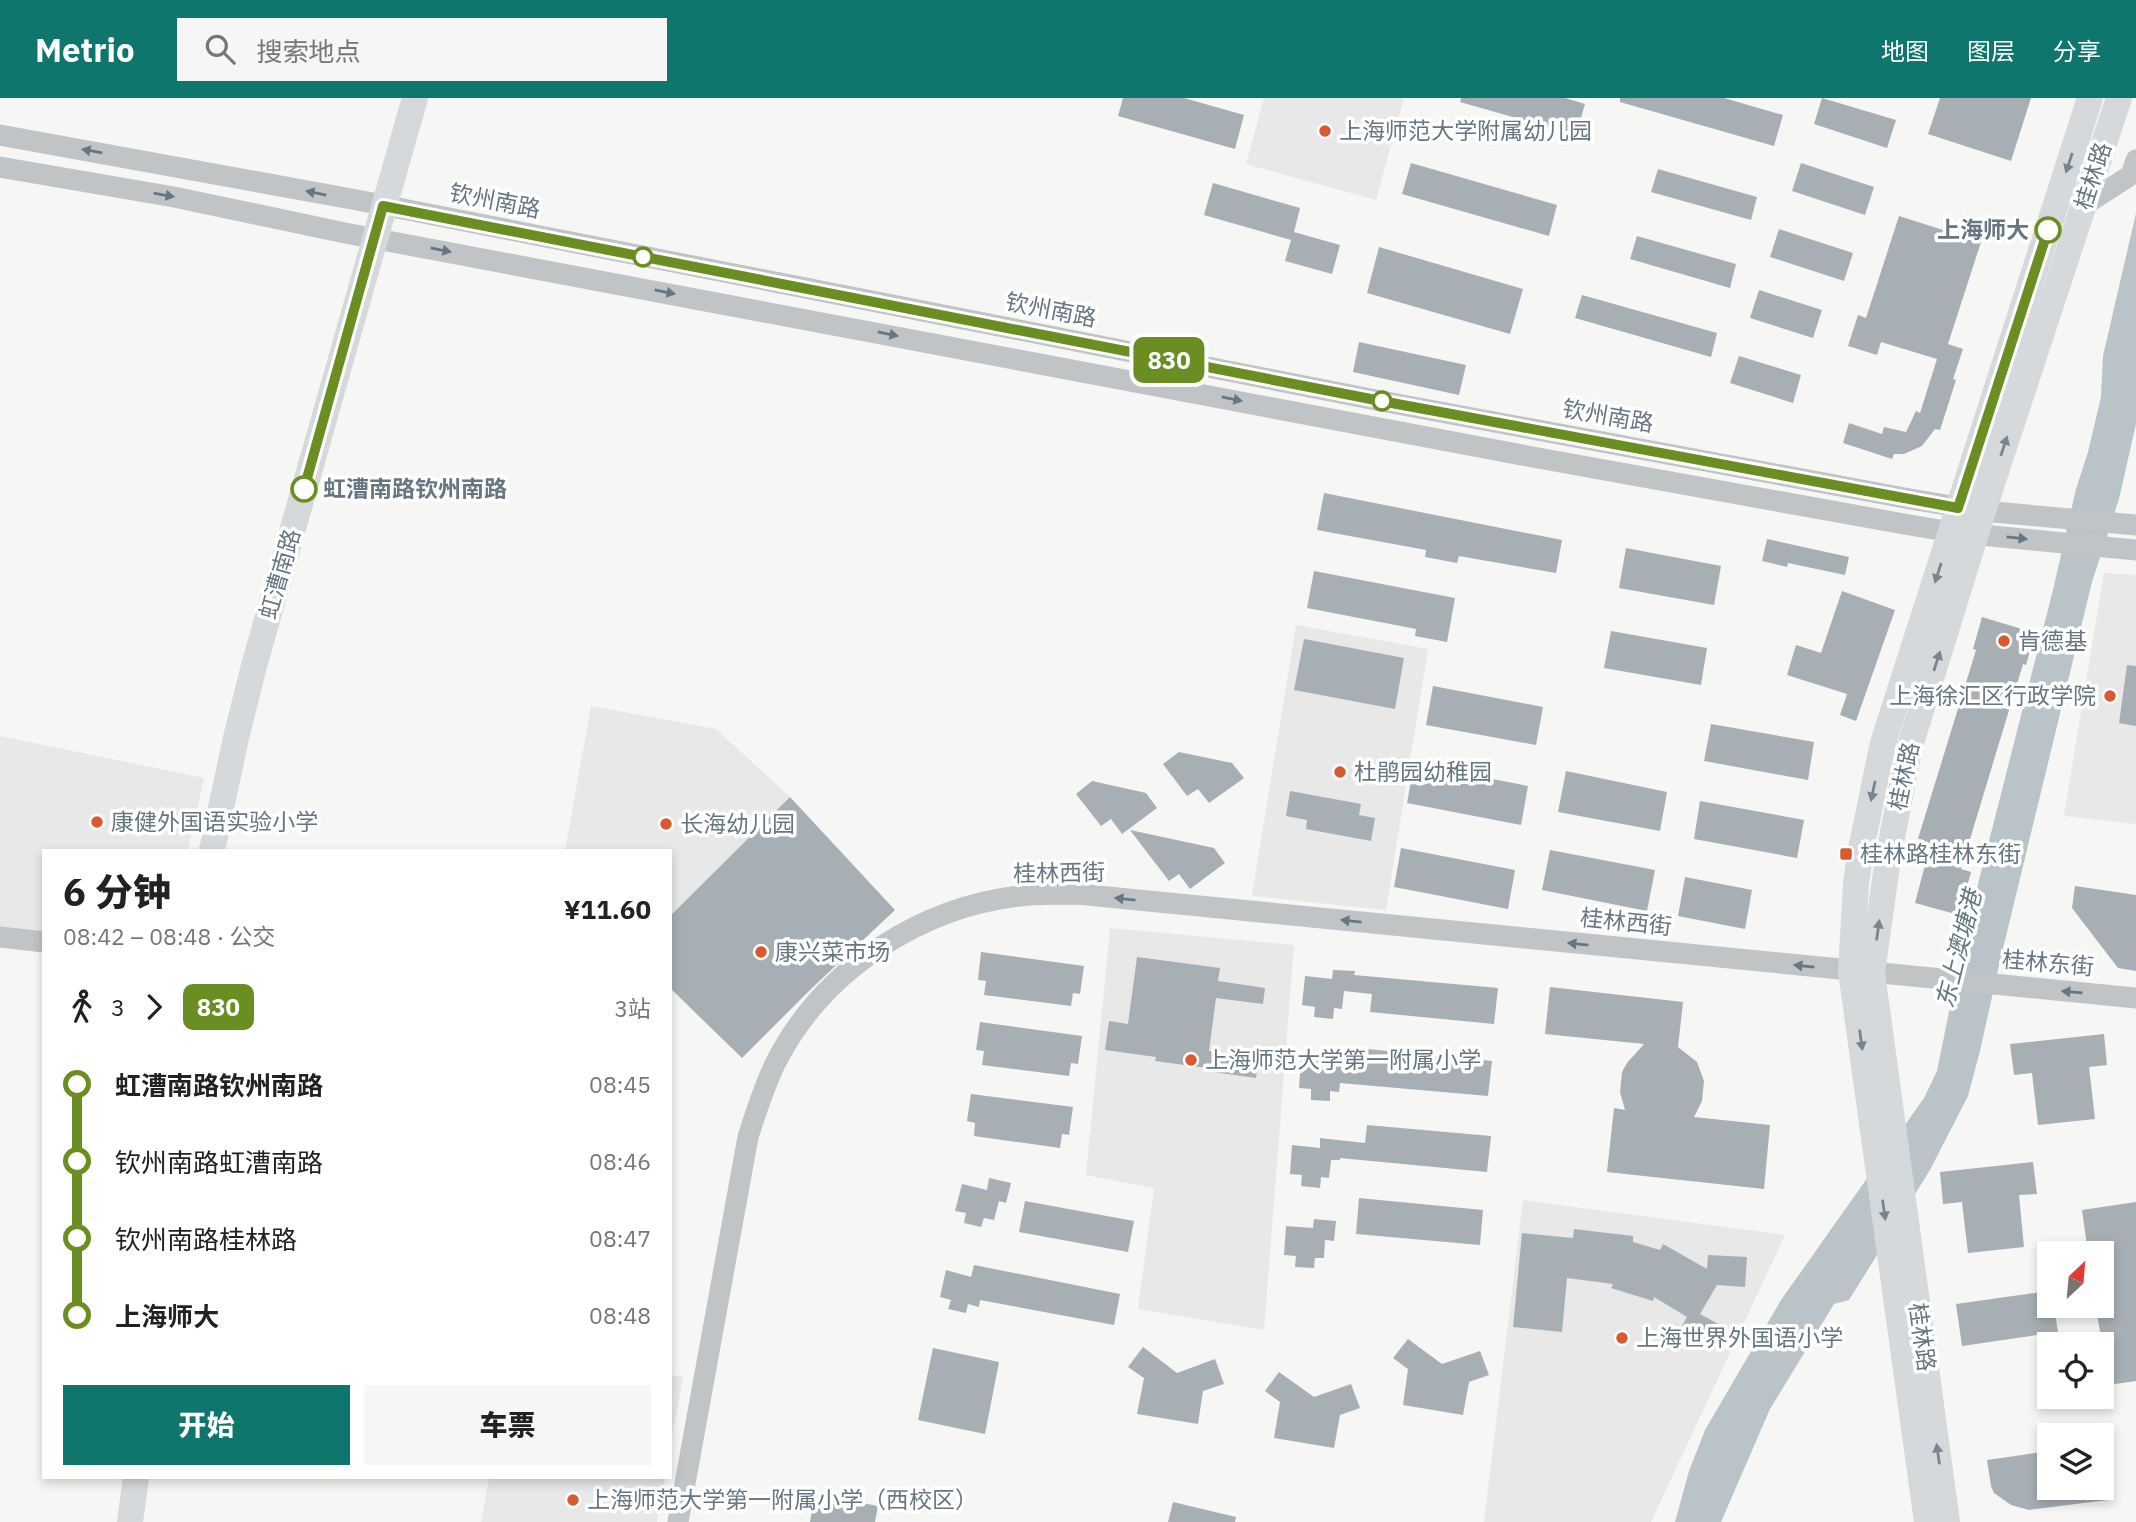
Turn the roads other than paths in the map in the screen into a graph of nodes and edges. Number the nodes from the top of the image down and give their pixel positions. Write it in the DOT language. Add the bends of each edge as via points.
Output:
graph roads {
  1 [pos="415,98"];
  2 [pos="2090,98"];
  3 [pos="2119,98"];
  4 [pos="0,135"];
  5 [pos="2136,160"];
  6 [pos="0,167"];
  7 [pos="383,206"];
  8 [pos="2083,206"];
  9 [pos="374,237"];
  10 [pos="1967,521"];
  11 [pos="2128,524"];
  12 [pos="2136,550"];
  13 [pos="212,849"];
  14 [pos="0,937"];
  15 [pos="42,942"];
  16 [pos="1862,972"];
  17 [pos="2136,998"];
  18 [pos="136,1479"];
  19 [pos="130,1522"];
  20 [pos="678,1522"];
  21 [pos="1927,1522"];
  22 [pos="1947,1522"];
  1 -- 7 [label="main road, 虹漕南路"];
  2 -- 10 [label="main road, 桂林路, one-way"];
  3 -- 8 [label="main road, 桂林路"];
  7 -- 4 [label="street, 钦州南路, one-way"];
  5 -- 8 [label="street" via="2131,175"];
  6 -- 9 [label="street, 钦州南路, one-way"];
  7 -- 9 [label="main road, 虹漕南路"];
  7 -- 10 [label="street, 钦州南路"];
  10 -- 8 [label="main road, 桂林路, one-way"];
  9 -- 10 [label="street, 钦州南路, one-way" via="1538,458"];
  9 -- 13 [label="main road, 虹漕南路" via="254,666"];
  10 -- 11 [label="street, 钦州南路" via="2056,517"];
  10 -- 12 [label="street, 钦州南路, one-way" via="2057,542"];
  10 -- 16 [label="main road, 桂林路" via="1910,746"];
  14 -- 15 [label="street"];
  17 -- 16 [label="street, 桂林东街, one-way"];
  16 -- 20 [label="street, 桂林西街, one-way" via="1077,894 1027,895 986,903 905,931 868,955 802,1021 776,1061 759,1100 748,1138"];
  16 -- 21 [label="main road, 桂林路, one-way" via="1875,1143"];
  22 -- 16 [label="main road, 桂林路, one-way" via="1892,1119"];
  18 -- 19 [label="main road"];
}
